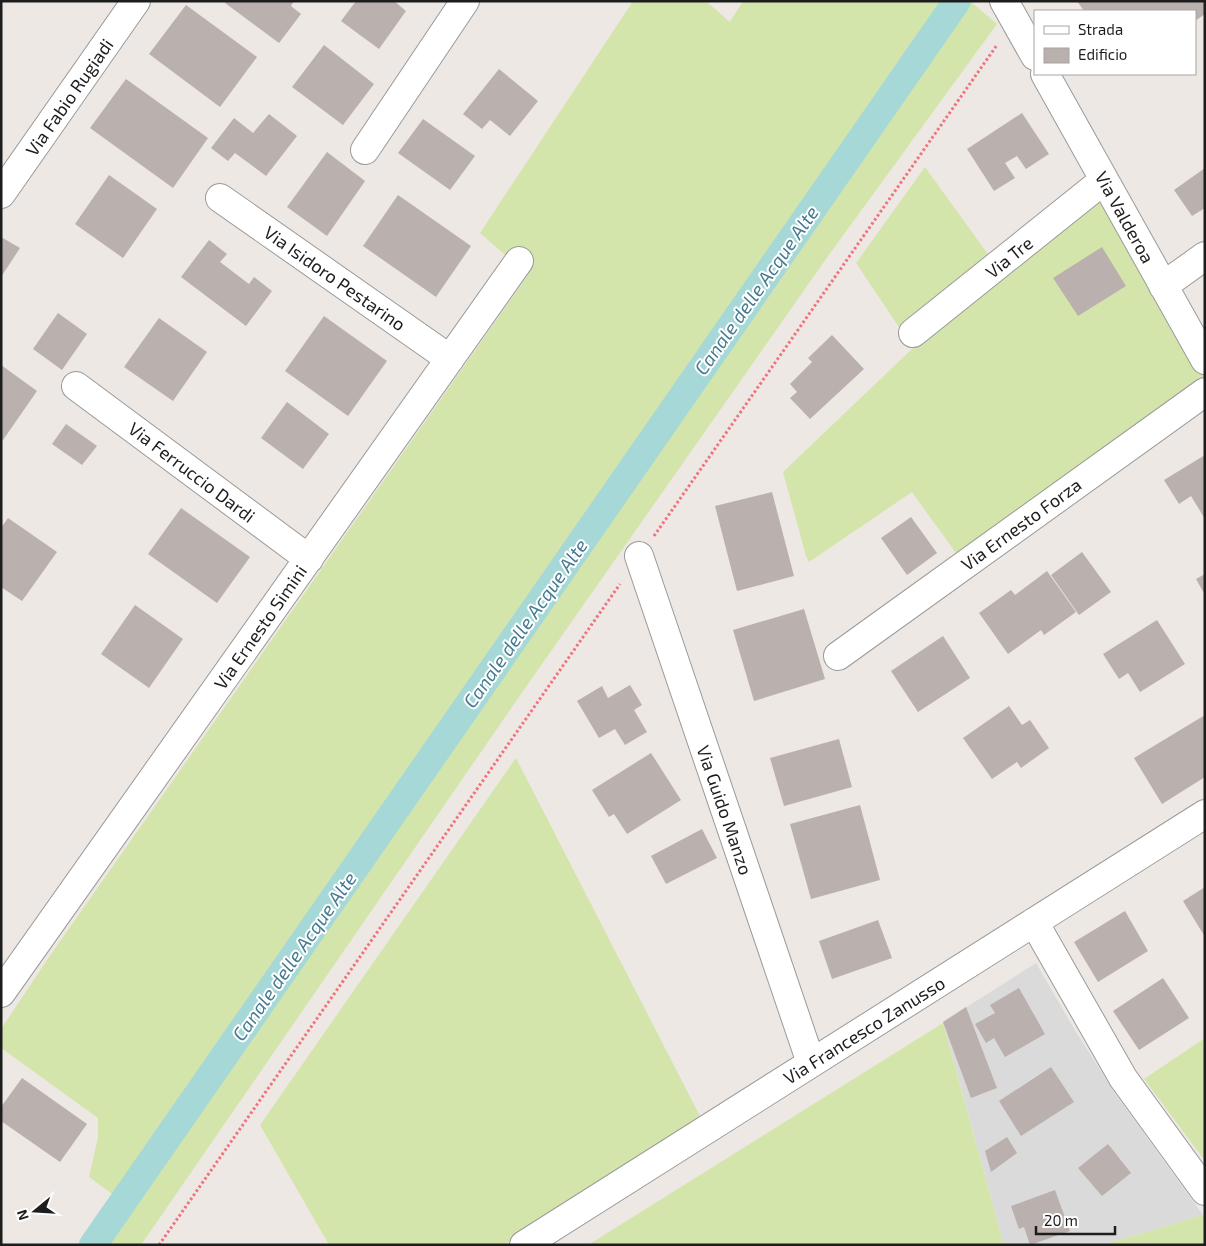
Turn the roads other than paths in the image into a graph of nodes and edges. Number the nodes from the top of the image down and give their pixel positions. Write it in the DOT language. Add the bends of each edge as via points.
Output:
graph roads {
  1 [pos="136,1"];
  2 [pos="466,1"];
  3 [pos="1015,7"];
  4 [pos="1034,54"];
  5 [pos="1046,75"];
  6 [pos="364,150"];
  7 [pos="1104,180"];
  8 [pos="1,194"];
  9 [pos="220,198"];
  10 [pos="1205,256"];
  11 [pos="519,261"];
  12 [pos="1164,286"];
  13 [pos="913,333"];
  14 [pos="450,359"];
  15 [pos="1205,360"];
  16 [pos="76,386"];
  17 [pos="1205,392"];
  18 [pos="639,556"];
  19 [pos="309,559"];
  20 [pos="838,656"];
  21 [pos="1205,814"];
  22 [pos="1034,922"];
  23 [pos="1,993"];
  24 [pos="812,1063"];
  25 [pos="1205,1192"];
  26 [pos="524,1245"];
  1 -- 8 [label="street, Via Fabio Rugiadi"];
  2 -- 6 [label="street"];
  3 -- 4 [label="street"];
  5 -- 7 [label="street, Via Valderoa"];
  7 -- 12 [label="street, Via Valderoa"];
  7 -- 13 [label="street, Via Tre"];
  9 -- 14 [label="street, Via Isidoro Pestarino"];
  10 -- 12 [label="street"];
  11 -- 14 [label="street, Via Ernesto Simini"];
  12 -- 15 [label="street, Via Valderoa"];
  14 -- 19 [label="street, Via Ernesto Simini"];
  16 -- 19 [label="street, Via Ferruccio Dardi"];
  17 -- 20 [label="street, Via Ernesto Forza"];
  18 -- 24 [label="street, Via Guido Manzo"];
  19 -- 23 [label="street, Via Ernesto Simini"];
  21 -- 22 [label="street, Via Francesco Zanusso"];
  22 -- 24 [label="street, Via Francesco Zanusso"];
  22 -- 25 [label="street" via="1123,1078"];
  24 -- 26 [label="street, Via Francesco Zanusso"];
}
